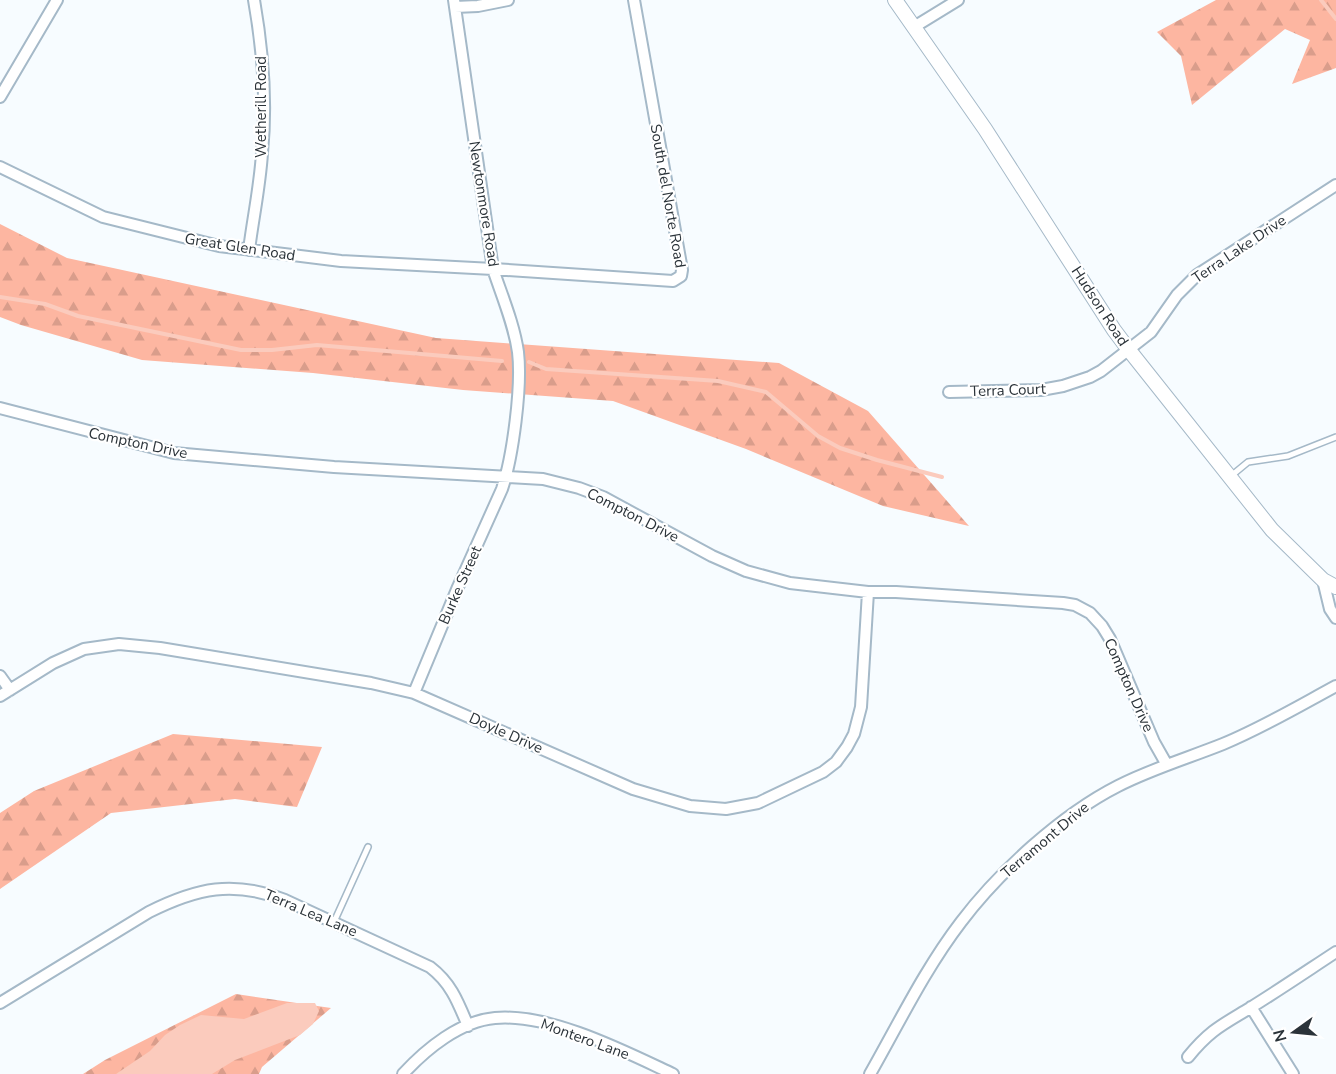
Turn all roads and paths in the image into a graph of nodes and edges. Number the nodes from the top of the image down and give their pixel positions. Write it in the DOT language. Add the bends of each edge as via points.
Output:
graph roads {
  1 [pos="57,0"];
  2 [pos="254,0"];
  3 [pos="508,0"];
  4 [pos="634,0"];
  5 [pos="895,0"];
  6 [pos="957,0"];
  7 [pos="454,3"];
  8 [pos="914,27"];
  9 [pos="0,97"];
  10 [pos="0,167"];
  11 [pos="1336,185"];
  12 [pos="249,250"];
  13 [pos="493,269"];
  14 [pos="1129,350"];
  15 [pos="949,392"];
  16 [pos="0,408"];
  17 [pos="1336,437"];
  18 [pos="507,477"];
  19 [pos="1229,477"];
  20 [pos="1323,580"];
  21 [pos="1336,587"];
  22 [pos="868,592"];
  23 [pos="1336,618"];
  24 [pos="0,676"];
  25 [pos="1336,686"];
  26 [pos="5,693"];
  27 [pos="414,693"];
  28 [pos="1167,765"];
  29 [pos="368,847"];
  30 [pos="334,922"];
  31 [pos="1336,952"];
  32 [pos="0,1003"];
  33 [pos="1251,1007"];
  34 [pos="468,1026"];
  35 [pos="1188,1056"];
  36 [pos="403,1074"];
  37 [pos="673,1074"];
  38 [pos="870,1074"];
  39 [pos="1293,1074"];
  1 -- 9 [label="street"];
  2 -- 12 [label="street, Wetherill Road" via="262,57 264,127"];
  3 -- 7 [label="street" via="478,6"];
  4 -- 13 [label="street, South del Norte Road" via="681,276 667,282"];
  5 -- 8 [label="street, Hudson Road"];
  6 -- 8 [label="street"];
  7 -- 13 [label="street, Newtonmore Road"];
  8 -- 14 [label="street, Hudson Road"];
  10 -- 12 [label="street, Great Glen Road" via="103,217"];
  11 -- 14 [label="street, Terra Lake Drive" via="1197,275 1151,332"];
  12 -- 13 [label="street, Great Glen Road" via="341,261"];
  13 -- 18 [label="street, Newtonmore Road" via="518,362 516,417"];
  14 -- 15 [label="street, Terra Court" via="1101,371 1063,386"];
  14 -- 19 [label="street, Hudson Road"];
  16 -- 18 [label="street, Compton Drive" via="174,453"];
  17 -- 19 [label="lane" via="1288,456 1248,462"];
  18 -- 22 [label="street, Compton Drive" via="543,479 595,494 746,571 790,583"];
  18 -- 27 [label="street, Burke Street"];
  19 -- 20 [label="street, Hudson Road" via="1272,530"];
  20 -- 21 [label="street, Hudson Road"];
  20 -- 23 [label="street"];
  22 -- 27 [label="street, Doyle Drive" via="861,706 848,747 823,772 784,792 741,807 710,809 665,800"];
  22 -- 28 [label="street, Compton Drive" via="1063,603 1090,612 1110,639"];
  24 -- 26 [label="street"];
  25 -- 28 [label="street, Terramont Drive" via="1233,739"];
  26 -- 27 [label="street, Doyle Drive" via="69,655 119,644"];
  28 -- 38 [label="street, Terramont Drive" via="1116,787 1076,812 989,889 960,922"];
  29 -- 30 [label="lane"];
  30 -- 32 [label="street, Terra Lea Lane" via="260,891 207,890 150,912"];
  30 -- 34 [label="street, Terra Lea Lane" via="442,975"];
  31 -- 33 [label="street"];
  33 -- 35 [label="street" via="1207,1034"];
  33 -- 39 [label="street"];
  34 -- 36 [label="street, Montero Lane" via="440,1041"];
  34 -- 37 [label="street, Montero Lane" via="495,1018 531,1020 590,1037"];
}
